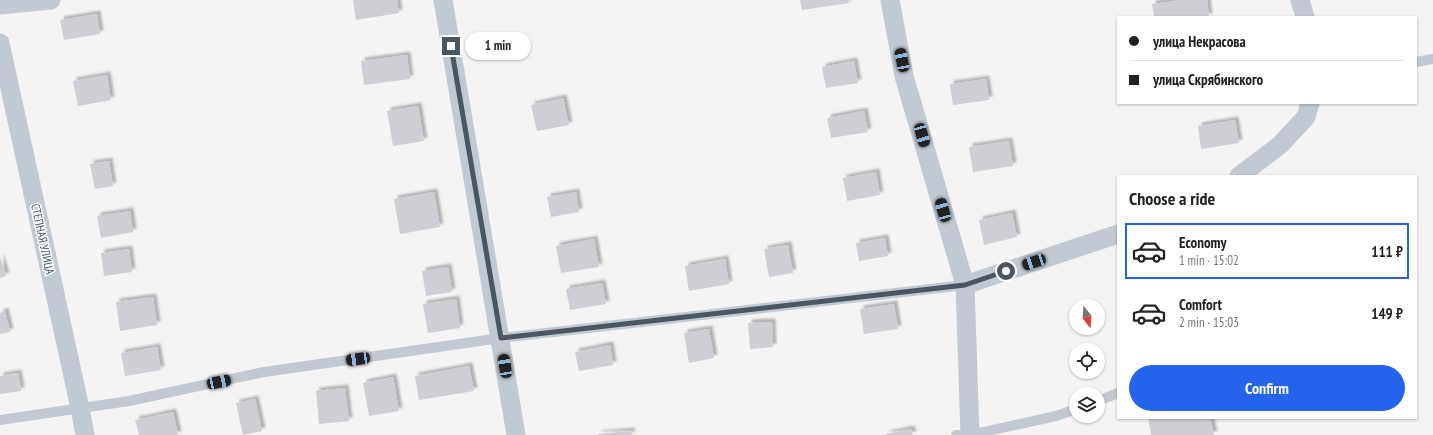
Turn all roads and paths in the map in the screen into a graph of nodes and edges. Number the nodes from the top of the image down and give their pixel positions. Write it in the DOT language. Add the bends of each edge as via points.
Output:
graph roads {
  1 [pos="51,0"];
  2 [pos="443,0"];
  3 [pos="890,0"];
  4 [pos="1300,0"];
  5 [pos="0,5"];
  6 [pos="1305,16"];
  7 [pos="0,43"];
  8 [pos="1433,59"];
  9 [pos="1417,62"];
  10 [pos="1310,104"];
  11 [pos="1240,175"];
  12 [pos="1117,234"];
  13 [pos="965,285"];
  14 [pos="501,338"];
  15 [pos="1117,393"];
  16 [pos="1105,398"];
  17 [pos="80,408"];
  18 [pos="1069,411"];
  19 [pos="0,420"];
  20 [pos="956,434"];
  21 [pos="85,435"];
  22 [pos="516,435"];
  23 [pos="970,435"];
  1 -- 5 [label="street"];
  2 -- 14 [label="street"];
  3 -- 13 [label="street" via="904,76"];
  4 -- 6 [label="street"];
  7 -- 17 [label="street, СТЕПНАЯ УЛИЦА"];
  8 -- 9 [label="lane"];
  10 -- 11 [label="street" via="1306,117 1280,145"];
  12 -- 13 [label="street"];
  13 -- 14 [label="lane"];
  13 -- 23 [label="street"];
  14 -- 17 [label="lane" via="264,372 129,401"];
  14 -- 22 [label="street"];
  15 -- 16 [label="lane"];
  17 -- 19 [label="lane"];
  17 -- 21 [label="street, СТЕПНАЯ УЛИЦА"];
  18 -- 23 [label="lane"];
  20 -- 23 [label="lane"];
}
